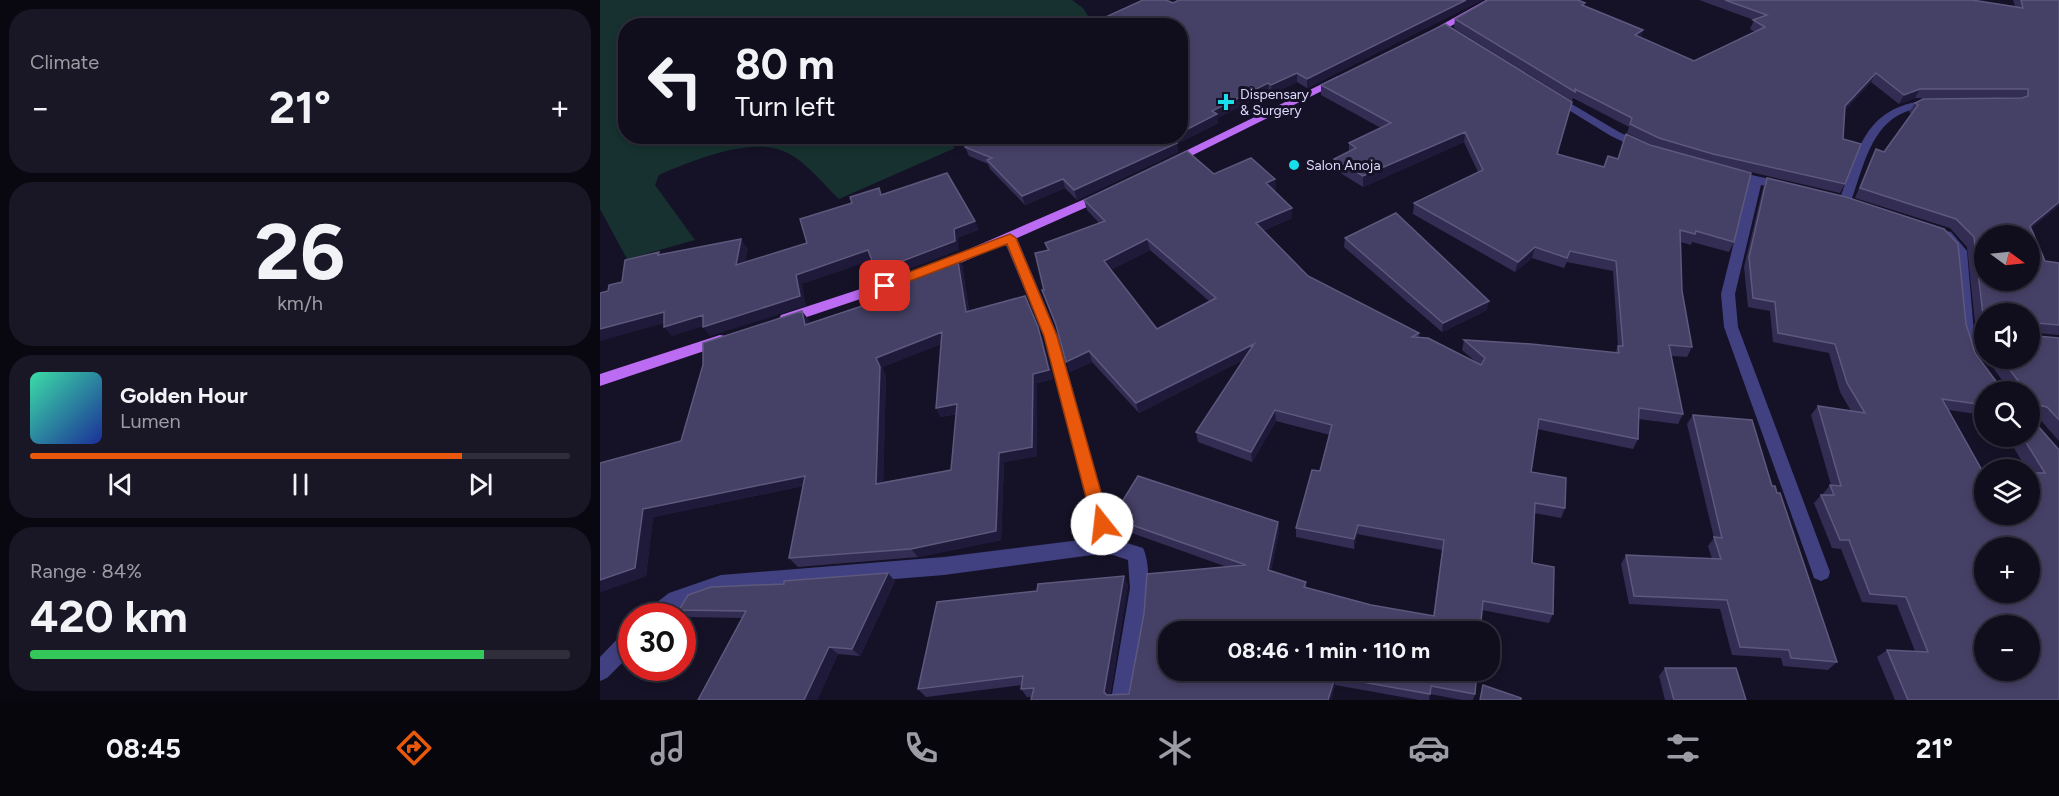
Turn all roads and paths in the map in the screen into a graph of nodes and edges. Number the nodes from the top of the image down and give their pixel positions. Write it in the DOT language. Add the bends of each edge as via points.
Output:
graph roads {
  1 [pos="1493,0"];
  2 [pos="1423,38"];
  3 [pos="1348,74"];
  4 [pos="1543,91"];
  5 [pos="1948,103"];
  6 [pos="1651,151"];
  7 [pos="1160,167"];
  8 [pos="1716,170"];
  9 [pos="1756,180"];
  10 [pos="1115,189"];
  11 [pos="1800,190"];
  12 [pos="1845,201"];
  13 [pos="1934,229"];
  14 [pos="1010,238"];
  15 [pos="777,322"];
  16 [pos="1967,333"];
  17 [pos="1974,334"];
  18 [pos="734,336"];
  19 [pos="1974,353"];
  20 [pos="600,380"];
  21 [pos="1107,545"];
  22 [pos="1821,572"];
  23 [pos="671,603"];
  24 [pos="618,652"];
  25 [pos="600,671"];
  26 [pos="1121,700"];
  1 -- 2 [label="main road" via="1449,30"];
  3 -- 7 [label="main road"];
  4 -- 6 [label="street"];
  5 -- 12 [label="street" via="1915,104 1875,128"];
  8 -- 9 [label="street"];
  9 -- 11 [label="street"];
  9 -- 22 [label="street" via="1728,294 1731,327"];
  10 -- 14 [label="main road"];
  13 -- 16 [label="street" via="1944,232 1960,251"];
  14 -- 15 [label="main road" via="919,274"];
  14 -- 21 [label="street" via="1051,336"];
  16 -- 17 [label="street"];
  16 -- 19 [label="street"];
  18 -- 20 [label="main road"];
  21 -- 23 [label="street" via="944,566 721,584"];
  21 -- 26 [label="street" via="1137,554 1139,588"];
  24 -- 25 [label="street"];
}
